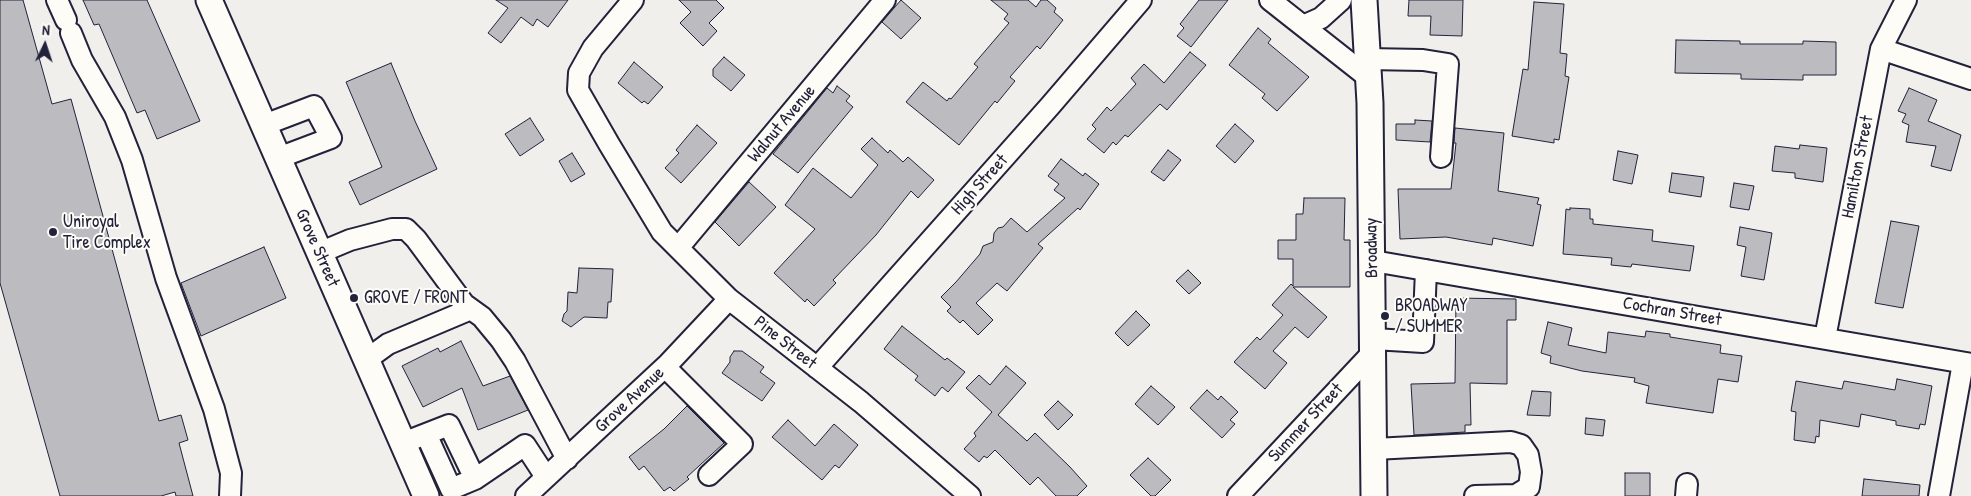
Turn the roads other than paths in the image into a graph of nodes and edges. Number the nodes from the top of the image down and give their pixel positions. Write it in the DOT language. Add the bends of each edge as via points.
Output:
graph roads {
  1 [pos="57,0"];
  2 [pos="209,0"];
  3 [pos="633,0"];
  4 [pos="885,0"];
  5 [pos="1141,0"];
  6 [pos="1270,0"];
  7 [pos="1341,0"];
  8 [pos="1364,0"];
  9 [pos="1906,0"];
  10 [pos="1302,26"];
  11 [pos="1881,49"];
  12 [pos="1368,68"];
  13 [pos="1971,79"];
  14 [pos="264,125"];
  15 [pos="1441,157"];
  16 [pos="278,158"];
  17 [pos="678,248"];
  18 [pos="319,253"];
  19 [pos="1373,261"];
  20 [pos="1426,270"];
  21 [pos="729,299"];
  22 [pos="471,309"];
  23 [pos="1825,338"];
  24 [pos="1374,345"];
  25 [pos="366,360"];
  26 [pos="1967,363"];
  27 [pos="665,367"];
  28 [pos="817,368"];
  29 [pos="549,424"];
  30 [pos="403,443"];
  31 [pos="525,445"];
  32 [pos="1374,449"];
  33 [pos="567,458"];
  34 [pos="709,475"];
  35 [pos="546,477"];
  36 [pos="230,496"];
  37 [pos="426,496"];
  38 [pos="526,496"];
  39 [pos="970,496"];
  40 [pos="1238,496"];
  41 [pos="1374,496"];
  42 [pos="1475,496"];
  43 [pos="1939,496"];
  1 -- 36 [label="street" via="82,60 115,117 132,160 166,278 214,410 232,473"];
  2 -- 14 [label="main road, Grove Street"];
  3 -- 17 [label="street, Pine Street" via="593,48 579,73 578,90 662,232"];
  4 -- 17 [label="street, Walnut Avenue"];
  5 -- 28 [label="street, High Street" via="1044,114"];
  6 -- 10 [label="street"];
  7 -- 10 [label="street" via="1321,18"];
  8 -- 12 [label="main road, Broadway"];
  9 -- 11 [label="street, Hamilton Street"];
  10 -- 12 [label="street"];
  11 -- 13 [label="street"];
  11 -- 23 [label="street, Hamilton Street"];
  12 -- 15 [label="street" via="1423,60 1448,64"];
  12 -- 19 [label="main road, Broadway"];
  14 -- 16 [label="main road, Grove Street"];
  14 -- 16 [label="street" via="314,106 331,138"];
  16 -- 18 [label="main road, Grove Street"];
  17 -- 21 [label="street, Pine Street"];
  18 -- 22 [label="street" via="350,240 392,229 406,229"];
  18 -- 25 [label="main road, Grove Street"];
  19 -- 20 [label="street, Cochran Street"];
  19 -- 24 [label="main road, Broadway"];
  20 -- 23 [label="street, Cochran Street"];
  20 -- 24 [label="street" via="1423,342"];
  21 -- 27 [label="street, Grove Avenue"];
  21 -- 28 [label="street, Pine Street"];
  22 -- 25 [label="street" via="388,344"];
  22 -- 29 [label="street" via="502,340"];
  23 -- 26 [label="street, Cochran Street"];
  24 -- 32 [label="main road, Broadway"];
  24 -- 40 [label="street, Summer Street"];
  25 -- 30 [label="main road, Grove Street"];
  26 -- 43 [label="street"];
  27 -- 33 [label="street, Grove Avenue"];
  27 -- 34 [label="street" via="742,444"];
  28 -- 39 [label="street, Pine Street"];
  29 -- 31 [label="street"];
  29 -- 33 [label="street"];
  30 -- 31 [label="street" via="449,424 475,479"];
  30 -- 37 [label="main road, Grove Street"];
  31 -- 35 [label="street"];
  32 -- 41 [label="main road, Broadway"];
  32 -- 42 [label="street" via="1512,442 1521,445 1528,455 1530,487 1516,496"];
  33 -- 35 [label="street, Grove Avenue"];
  35 -- 38 [label="street, Grove Avenue"];
}
